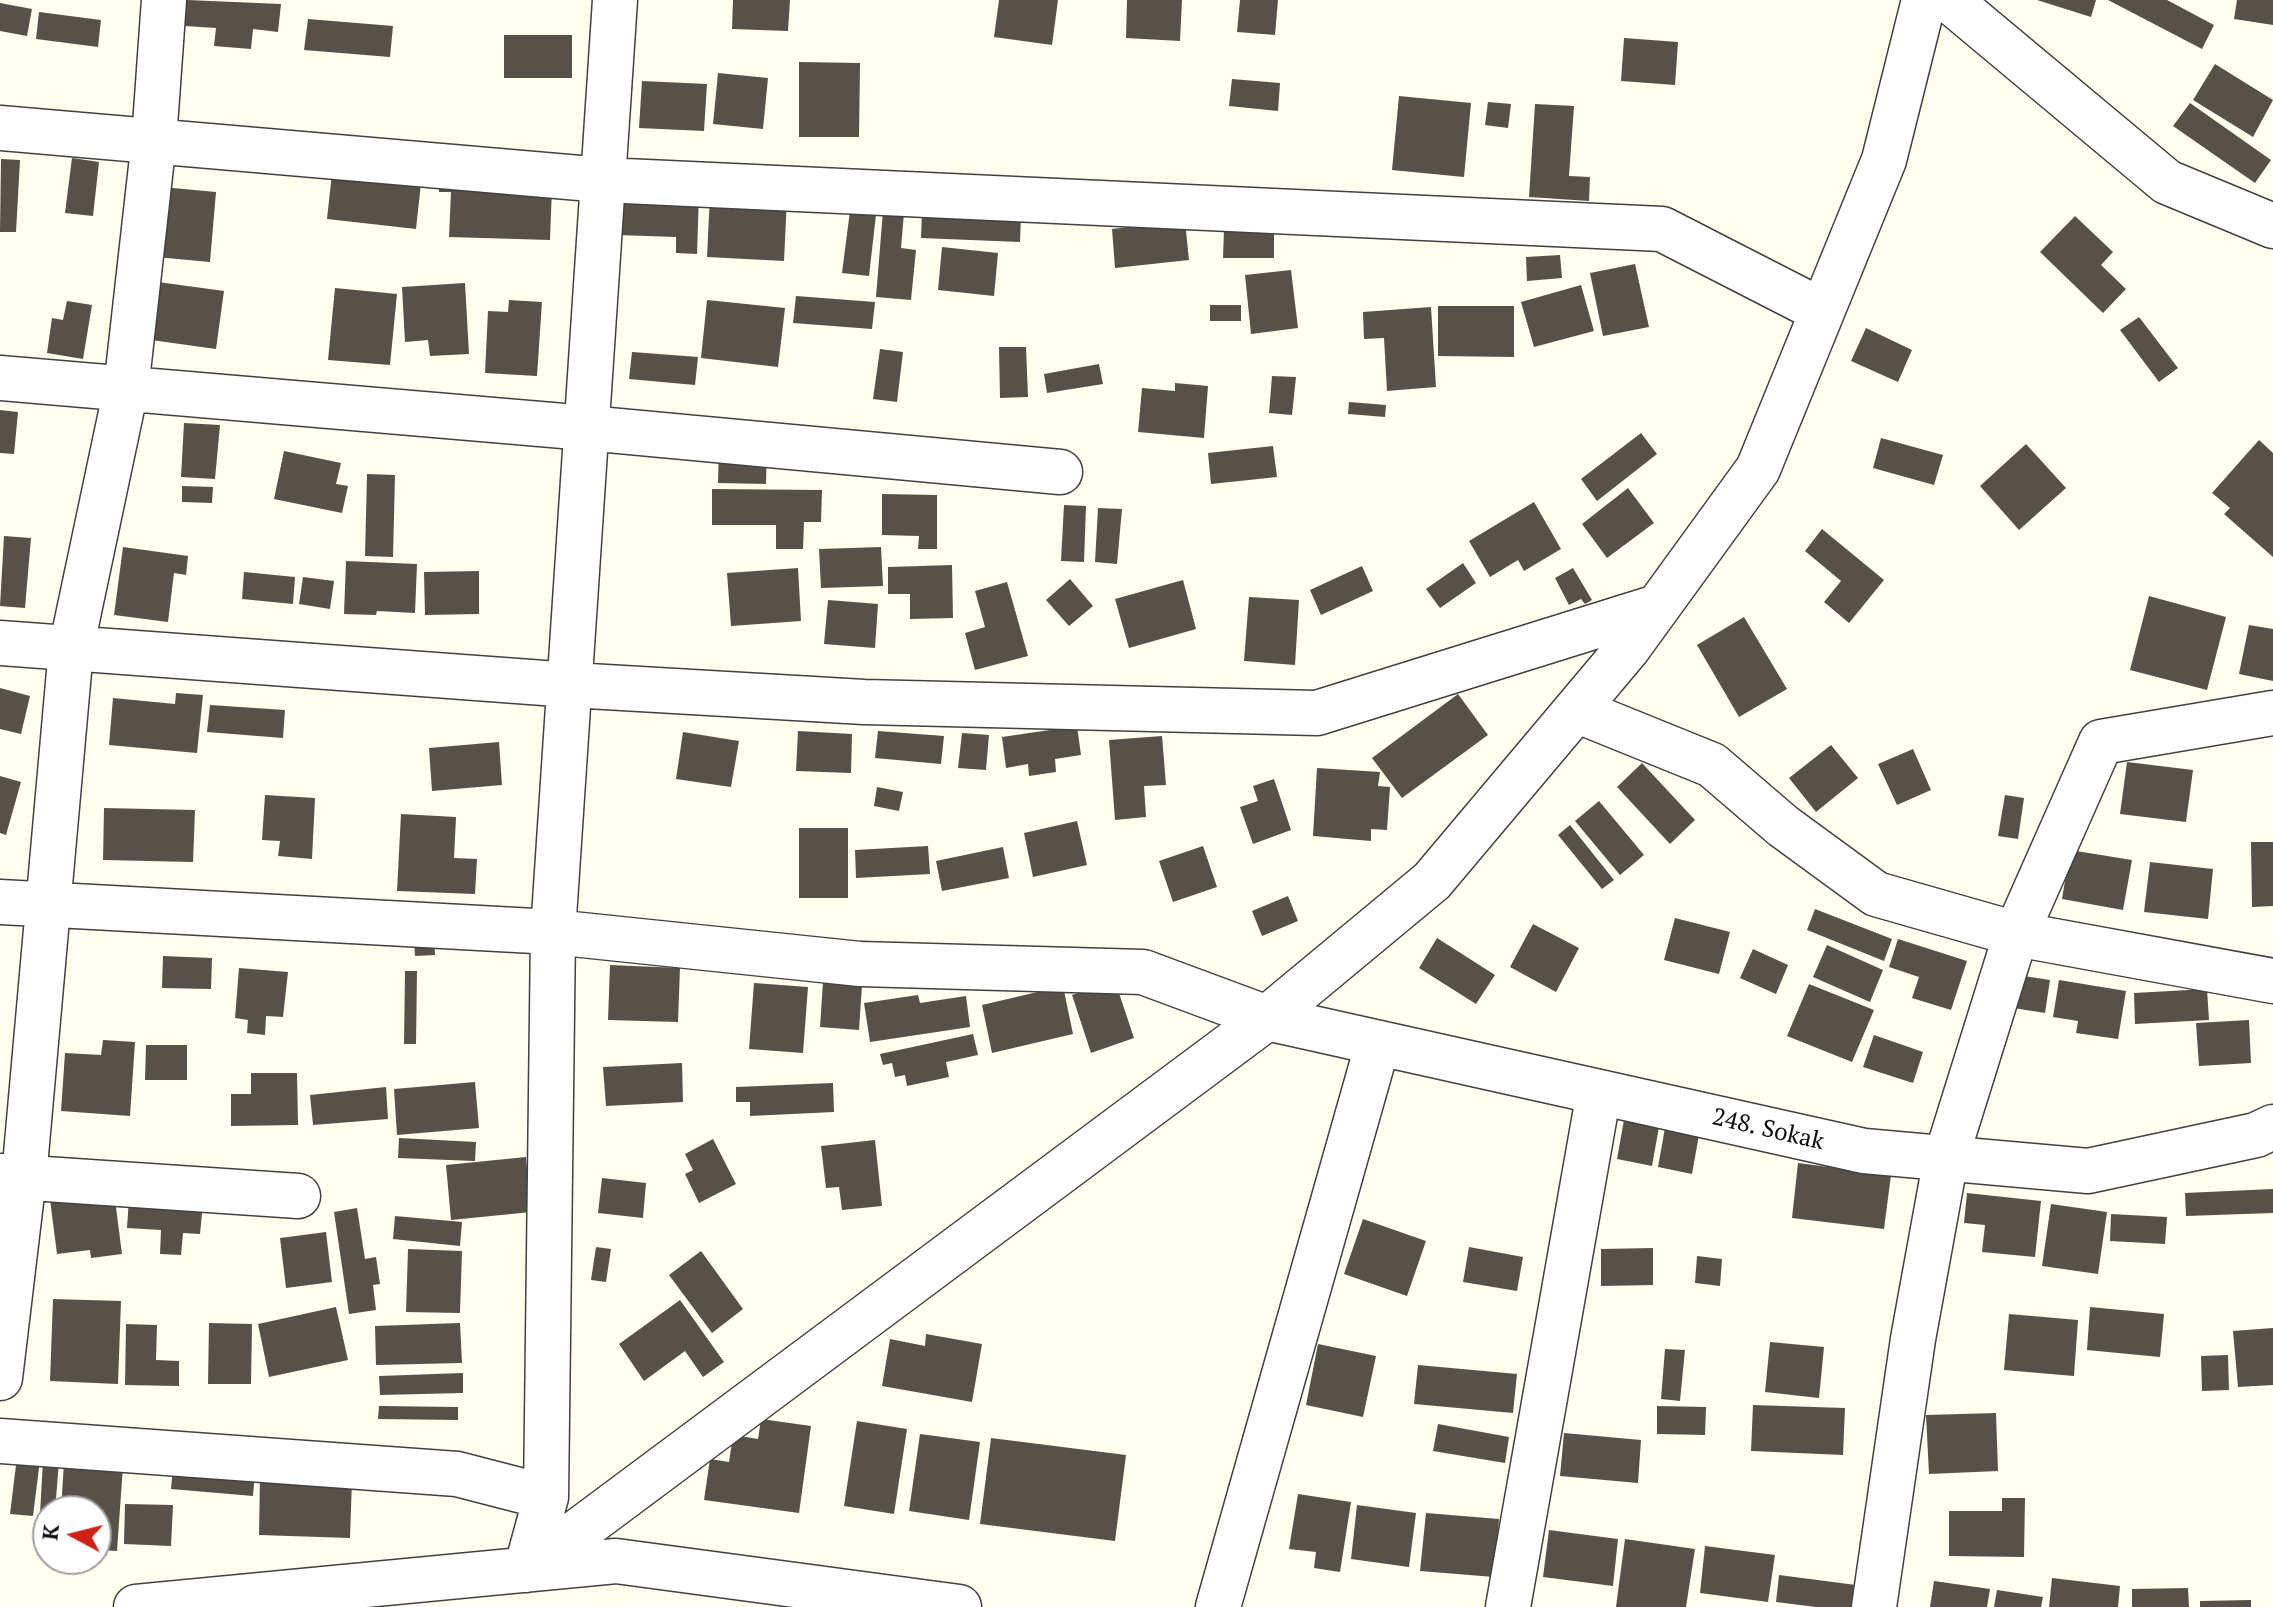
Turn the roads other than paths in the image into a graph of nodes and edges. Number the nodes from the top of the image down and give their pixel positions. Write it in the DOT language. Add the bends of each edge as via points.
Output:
graph roads {
  1 [pos="164,0"];
  2 [pos="615,0"];
  3 [pos="1924,0"];
  4 [pos="1949,0"];
  5 [pos="0,128"];
  6 [pos="154,140"];
  7 [pos="603,180"];
  8 [pos="2273,226"];
  9 [pos="1822,311"];
  10 [pos="0,378"];
  11 [pos="126,389"];
  12 [pos="587,428"];
  13 [pos="1060,472"];
  14 [pos="1657,607"];
  15 [pos="0,643"];
  16 [pos="71,649"];
  17 [pos="571,685"];
  18 [pos="1576,710"];
  19 [pos="2273,713"];
  20 [pos="0,902"];
  21 [pos="51,903"];
  22 [pos="553,932"];
  23 [pos="2016,934"];
  24 [pos="2273,981"];
  25 [pos="1267,1018"];
  26 [pos="1378,1043"];
  27 [pos="1599,1092"];
  28 [pos="2273,1127"];
  29 [pos="1946,1158"];
  30 [pos="12,1176"];
  31 [pos="298,1196"];
  32 [pos="0,1378"];
  33 [pos="0,1441"];
  34 [pos="546,1497"];
  35 [pos="526,1570"];
  36 [pos="136,1607"];
  37 [pos="959,1607"];
  38 [pos="1218,1607"];
  39 [pos="1508,1607"];
  40 [pos="1874,1607"];
  1 -- 6 [label="street"];
  2 -- 7 [label="street"];
  3 -- 9 [label="street" via="1884,160"];
  4 -- 8 [label="street" via="2167,182"];
  5 -- 6 [label="street"];
  6 -- 7 [label="street"];
  6 -- 11 [label="street"];
  7 -- 9 [label="street" via="1662,229"];
  7 -- 12 [label="street"];
  9 -- 14 [label="street" via="1758,469"];
  10 -- 11 [label="street"];
  11 -- 12 [label="street"];
  11 -- 16 [label="street"];
  12 -- 13 [label="street"];
  12 -- 17 [label="street"];
  14 -- 17 [label="street" via="1317,713 864,702"];
  14 -- 18 [label="street"];
  15 -- 16 [label="street"];
  16 -- 17 [label="street"];
  16 -- 21 [label="street"];
  17 -- 22 [label="street"];
  18 -- 23 [label="street" via="1712,765 1783,826 1876,894"];
  18 -- 25 [label="street" via="1432,881"];
  19 -- 23 [label="street" via="2101,742"];
  20 -- 21 [label="street, 248. Sokak"];
  21 -- 22 [label="street, 248. Sokak"];
  21 -- 30 [label="street"];
  22 -- 25 [label="street, 248. Sokak" via="860,964 1143,972"];
  22 -- 34 [label="street"];
  23 -- 24 [label="street"];
  23 -- 29 [label="street"];
  25 -- 26 [label="street, 248. Sokak"];
  25 -- 35 [label="street"];
  26 -- 27 [label="street, 248. Sokak"];
  26 -- 38 [label="street"];
  27 -- 29 [label="street, 248. Sokak" via="1864,1151"];
  27 -- 39 [label="street"];
  28 -- 29 [label="street, 248. Sokak" via="2088,1171"];
  29 -- 40 [label="street"];
  30 -- 31 [label="street"];
  30 -- 32 [label="street"];
  33 -- 34 [label="street" via="457,1474"];
  34 -- 35 [label="street"];
  35 -- 36 [label="street"];
  35 -- 37 [label="street" via="616,1561"];
}
